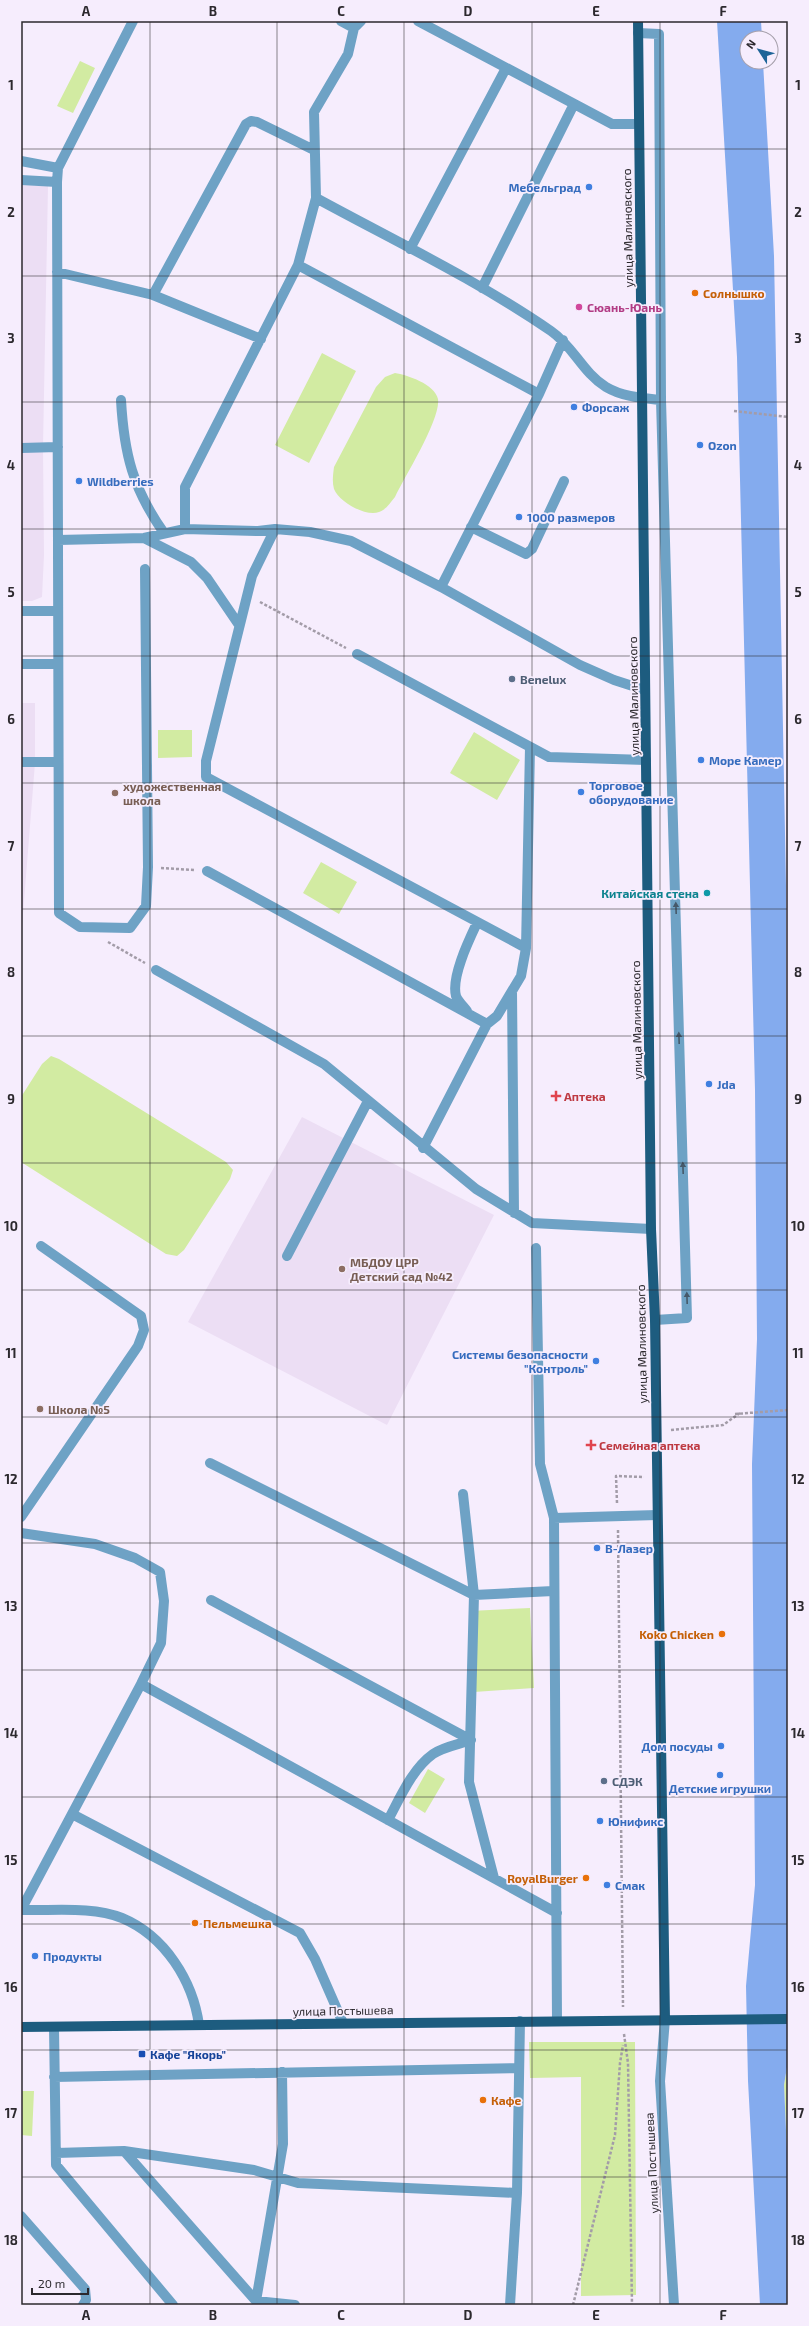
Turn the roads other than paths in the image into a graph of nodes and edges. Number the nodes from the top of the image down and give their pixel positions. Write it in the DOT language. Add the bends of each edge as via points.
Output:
graph roads {
  1 [pos="133,21"];
  2 [pos="341,21"];
  3 [pos="418,21"];
  4 [pos="638,21"];
  5 [pos="358,24"];
  6 [pos="638,33"];
  7 [pos="506,68"];
  8 [pos="574,104"];
  9 [pos="639,124"];
  10 [pos="314,150"];
  11 [pos="21,161"];
  12 [pos="58,168"];
  13 [pos="21,180"];
  14 [pos="57,182"];
  15 [pos="316,198"];
  16 [pos="410,249"];
  17 [pos="298,265"];
  18 [pos="57,272"];
  19 [pos="482,288"];
  20 [pos="153,295"];
  21 [pos="261,339"];
  22 [pos="563,340"];
  23 [pos="539,394"];
  24 [pos="642,398"];
  25 [pos="121,400"];
  26 [pos="661,400"];
  27 [pos="58,447"];
  28 [pos="21,448"];
  29 [pos="564,481"];
  30 [pos="471,527"];
  31 [pos="185,529"];
  32 [pos="275,529"];
  33 [pos="164,533"];
  34 [pos="144,538"];
  35 [pos="58,540"];
  36 [pos="145,569"];
  37 [pos="441,587"];
  38 [pos="21,611"];
  39 [pos="58,611"];
  40 [pos="239,625"];
  41 [pos="357,654"];
  42 [pos="21,664"];
  43 [pos="58,664"];
  44 [pos="645,690"];
  45 [pos="530,747"];
  46 [pos="646,760"];
  47 [pos="21,762"];
  48 [pos="58,762"];
  49 [pos="207,871"];
  50 [pos="477,923"];
  51 [pos="526,948"];
  52 [pos="156,970"];
  53 [pos="512,991"];
  54 [pos="469,1013"];
  55 [pos="487,1024"];
  56 [pos="368,1101"];
  57 [pos="423,1148"];
  58 [pos="514,1213"];
  59 [pos="651,1229"];
  60 [pos="41,1246"];
  61 [pos="536,1248"];
  62 [pos="287,1256"];
  63 [pos="655,1320"];
  64 [pos="210,1463"];
  65 [pos="463,1494"];
  66 [pos="657,1515"];
  67 [pos="21,1517"];
  68 [pos="554,1518"];
  69 [pos="21,1533"];
  70 [pos="553,1591"];
  71 [pos="474,1595"];
  72 [pos="211,1600"];
  73 [pos="141,1684"];
  74 [pos="471,1740"];
  75 [pos="72,1814"];
  76 [pos="388,1820"];
  77 [pos="494,1878"];
  78 [pos="21,1910"];
  79 [pos="556,1912"];
  80 [pos="665,2019"];
  81 [pos="788,2019"];
  82 [pos="557,2020"];
  83 [pos="520,2021"];
  84 [pos="344,2023"];
  85 [pos="198,2025"];
  86 [pos="21,2027"];
  87 [pos="54,2027"];
  88 [pos="519,2068"];
  89 [pos="282,2072"];
  90 [pos="54,2077"];
  91 [pos="124,2151"];
  92 [pos="56,2153"];
  93 [pos="277,2177"];
  94 [pos="518,2193"];
  95 [pos="21,2216"];
  96 [pos="256,2302"];
  97 [pos="83,2305"];
  98 [pos="173,2305"];
  99 [pos="295,2305"];
  100 [pos="510,2305"];
  101 [pos="514,2305"];
  102 [pos="674,2305"];
  1 -- 12 [label="street"];
  2 -- 5 [label="street"];
  3 -- 7 [label="street"];
  4 -- 6 [label="main road, улица Малиновского"];
  5 -- 10 [label="street" via="348,54 314,112"];
  6 -- 9 [label="main road, улица Малиновского"];
  6 -- 26 [label="street" via="659,34"];
  7 -- 8 [label="street"];
  7 -- 16 [label="street"];
  8 -- 9 [label="street" via="612,124"];
  8 -- 19 [label="street"];
  9 -- 24 [label="main road, улица Малиновского"];
  10 -- 15 [label="street"];
  10 -- 20 [label="street" via="257,122 251,121 246,124"];
  11 -- 12 [label="street"];
  12 -- 14 [label="street"];
  13 -- 14 [label="street"];
  14 -- 18 [label="street"];
  15 -- 16 [label="street"];
  15 -- 17 [label="street"];
  16 -- 19 [label="street"];
  17 -- 21 [label="street"];
  17 -- 23 [label="street"];
  18 -- 20 [label="street"];
  18 -- 27 [label="street"];
  19 -- 22 [label="street"];
  20 -- 21 [label="street"];
  21 -- 31 [label="street" via="185,487"];
  22 -- 23 [label="street"];
  22 -- 24 [label="street" via="593,378 625,396"];
  23 -- 30 [label="street"];
  24 -- 26 [label="street"];
  24 -- 44 [label="main road, улица Малиновского"];
  25 -- 33 [label="street" via="123,437 132,475"];
  63 -- 26 [label="street, one-way" via="687,1318"];
  27 -- 28 [label="street"];
  27 -- 35 [label="street"];
  29 -- 30 [label="street" via="532,550 526,554"];
  30 -- 37 [label="street"];
  31 -- 32 [label="street"];
  31 -- 33 [label="street"];
  32 -- 37 [label="street" via="310,532 351,541"];
  32 -- 40 [label="street" via="252,576"];
  33 -- 34 [label="street"];
  34 -- 35 [label="street"];
  34 -- 40 [label="street" via="191,562 207,578"];
  35 -- 39 [label="street"];
  36 -- 48 [label="street" via="148,867 146,906 130,928 80,927 59,913"];
  37 -- 44 [label="street" via="580,665"];
  38 -- 39 [label="street"];
  39 -- 43 [label="street"];
  40 -- 50 [label="street" via="206,761 206,777"];
  41 -- 45 [label="street"];
  42 -- 43 [label="street"];
  43 -- 48 [label="street"];
  44 -- 46 [label="main road, улица Малиновского"];
  45 -- 46 [label="street" via="549,757"];
  45 -- 51 [label="street"];
  46 -- 59 [label="main road, улица Малиновского"];
  47 -- 48 [label="street"];
  49 -- 54 [label="street"];
  50 -- 51 [label="street"];
  50 -- 54 [label="street" via="464,949 457,976 456,996"];
  51 -- 53 [label="street" via="521,976"];
  52 -- 56 [label="street" via="319,1062"];
  53 -- 55 [label="street" via="497,1016"];
  53 -- 58 [label="street"];
  54 -- 55 [label="street"];
  55 -- 57 [label="street"];
  56 -- 57 [label="street"];
  56 -- 62 [label="street"];
  57 -- 58 [label="street" via="476,1189"];
  58 -- 59 [label="street" via="532,1223"];
  59 -- 63 [label="main road, улица Малиновского"];
  60 -- 67 [label="street" via="141,1316 144,1330 138,1346"];
  61 -- 68 [label="street" via="540,1464"];
  63 -- 66 [label="main road, улица Малиновского"];
  64 -- 71 [label="street"];
  65 -- 71 [label="street"];
  66 -- 68 [label="street"];
  66 -- 80 [label="main road, улица Малиновского"];
  68 -- 70 [label="street"];
  69 -- 73 [label="street" via="95,1544 135,1558 160,1572 164,1601 161,1643"];
  70 -- 71 [label="street"];
  70 -- 79 [label="street"];
  71 -- 74 [label="street"];
  72 -- 74 [label="street"];
  73 -- 75 [label="street"];
  73 -- 76 [label="street"];
  74 -- 76 [label="street" via="434,1753 406,1787"];
  74 -- 77 [label="street" via="469,1782"];
  75 -- 78 [label="street"];
  75 -- 84 [label="street" via="300,1933 315,1959"];
  76 -- 77 [label="street"];
  77 -- 79 [label="street"];
  78 -- 85 [label="street" via="89,1912 121,1918 147,1933 172,1958 190,1986"];
  79 -- 82 [label="street"];
  80 -- 81 [label="main road, улица Постышева"];
  80 -- 82 [label="main road, улица Постышева"];
  80 -- 102 [label="street, улица Постышева" via="660,2088"];
  82 -- 83 [label="main road, улица Постышева"];
  83 -- 84 [label="main road, улица Постышева"];
  83 -- 88 [label="street"];
  84 -- 85 [label="main road, улица Постышева"];
  85 -- 87 [label="main road, улица Постышева"];
  86 -- 87 [label="main road, улица Постышева"];
  87 -- 90 [label="street"];
  88 -- 89 [label="street"];
  88 -- 94 [label="street"];
  89 -- 90 [label="street"];
  89 -- 93 [label="street" via="283,2144"];
  90 -- 92 [label="street"];
  91 -- 92 [label="street"];
  91 -- 93 [label="street" via="254,2170"];
  91 -- 96 [label="street"];
  92 -- 98 [label="street" via="56,2165"];
  93 -- 94 [label="street" via="298,2183"];
  93 -- 96 [label="street"];
  94 -- 100 [label="street"];
  95 -- 97 [label="street" via="85,2289 86,2300"];
  96 -- 99 [label="street"];
  100 -- 101 [label="street"];
}
